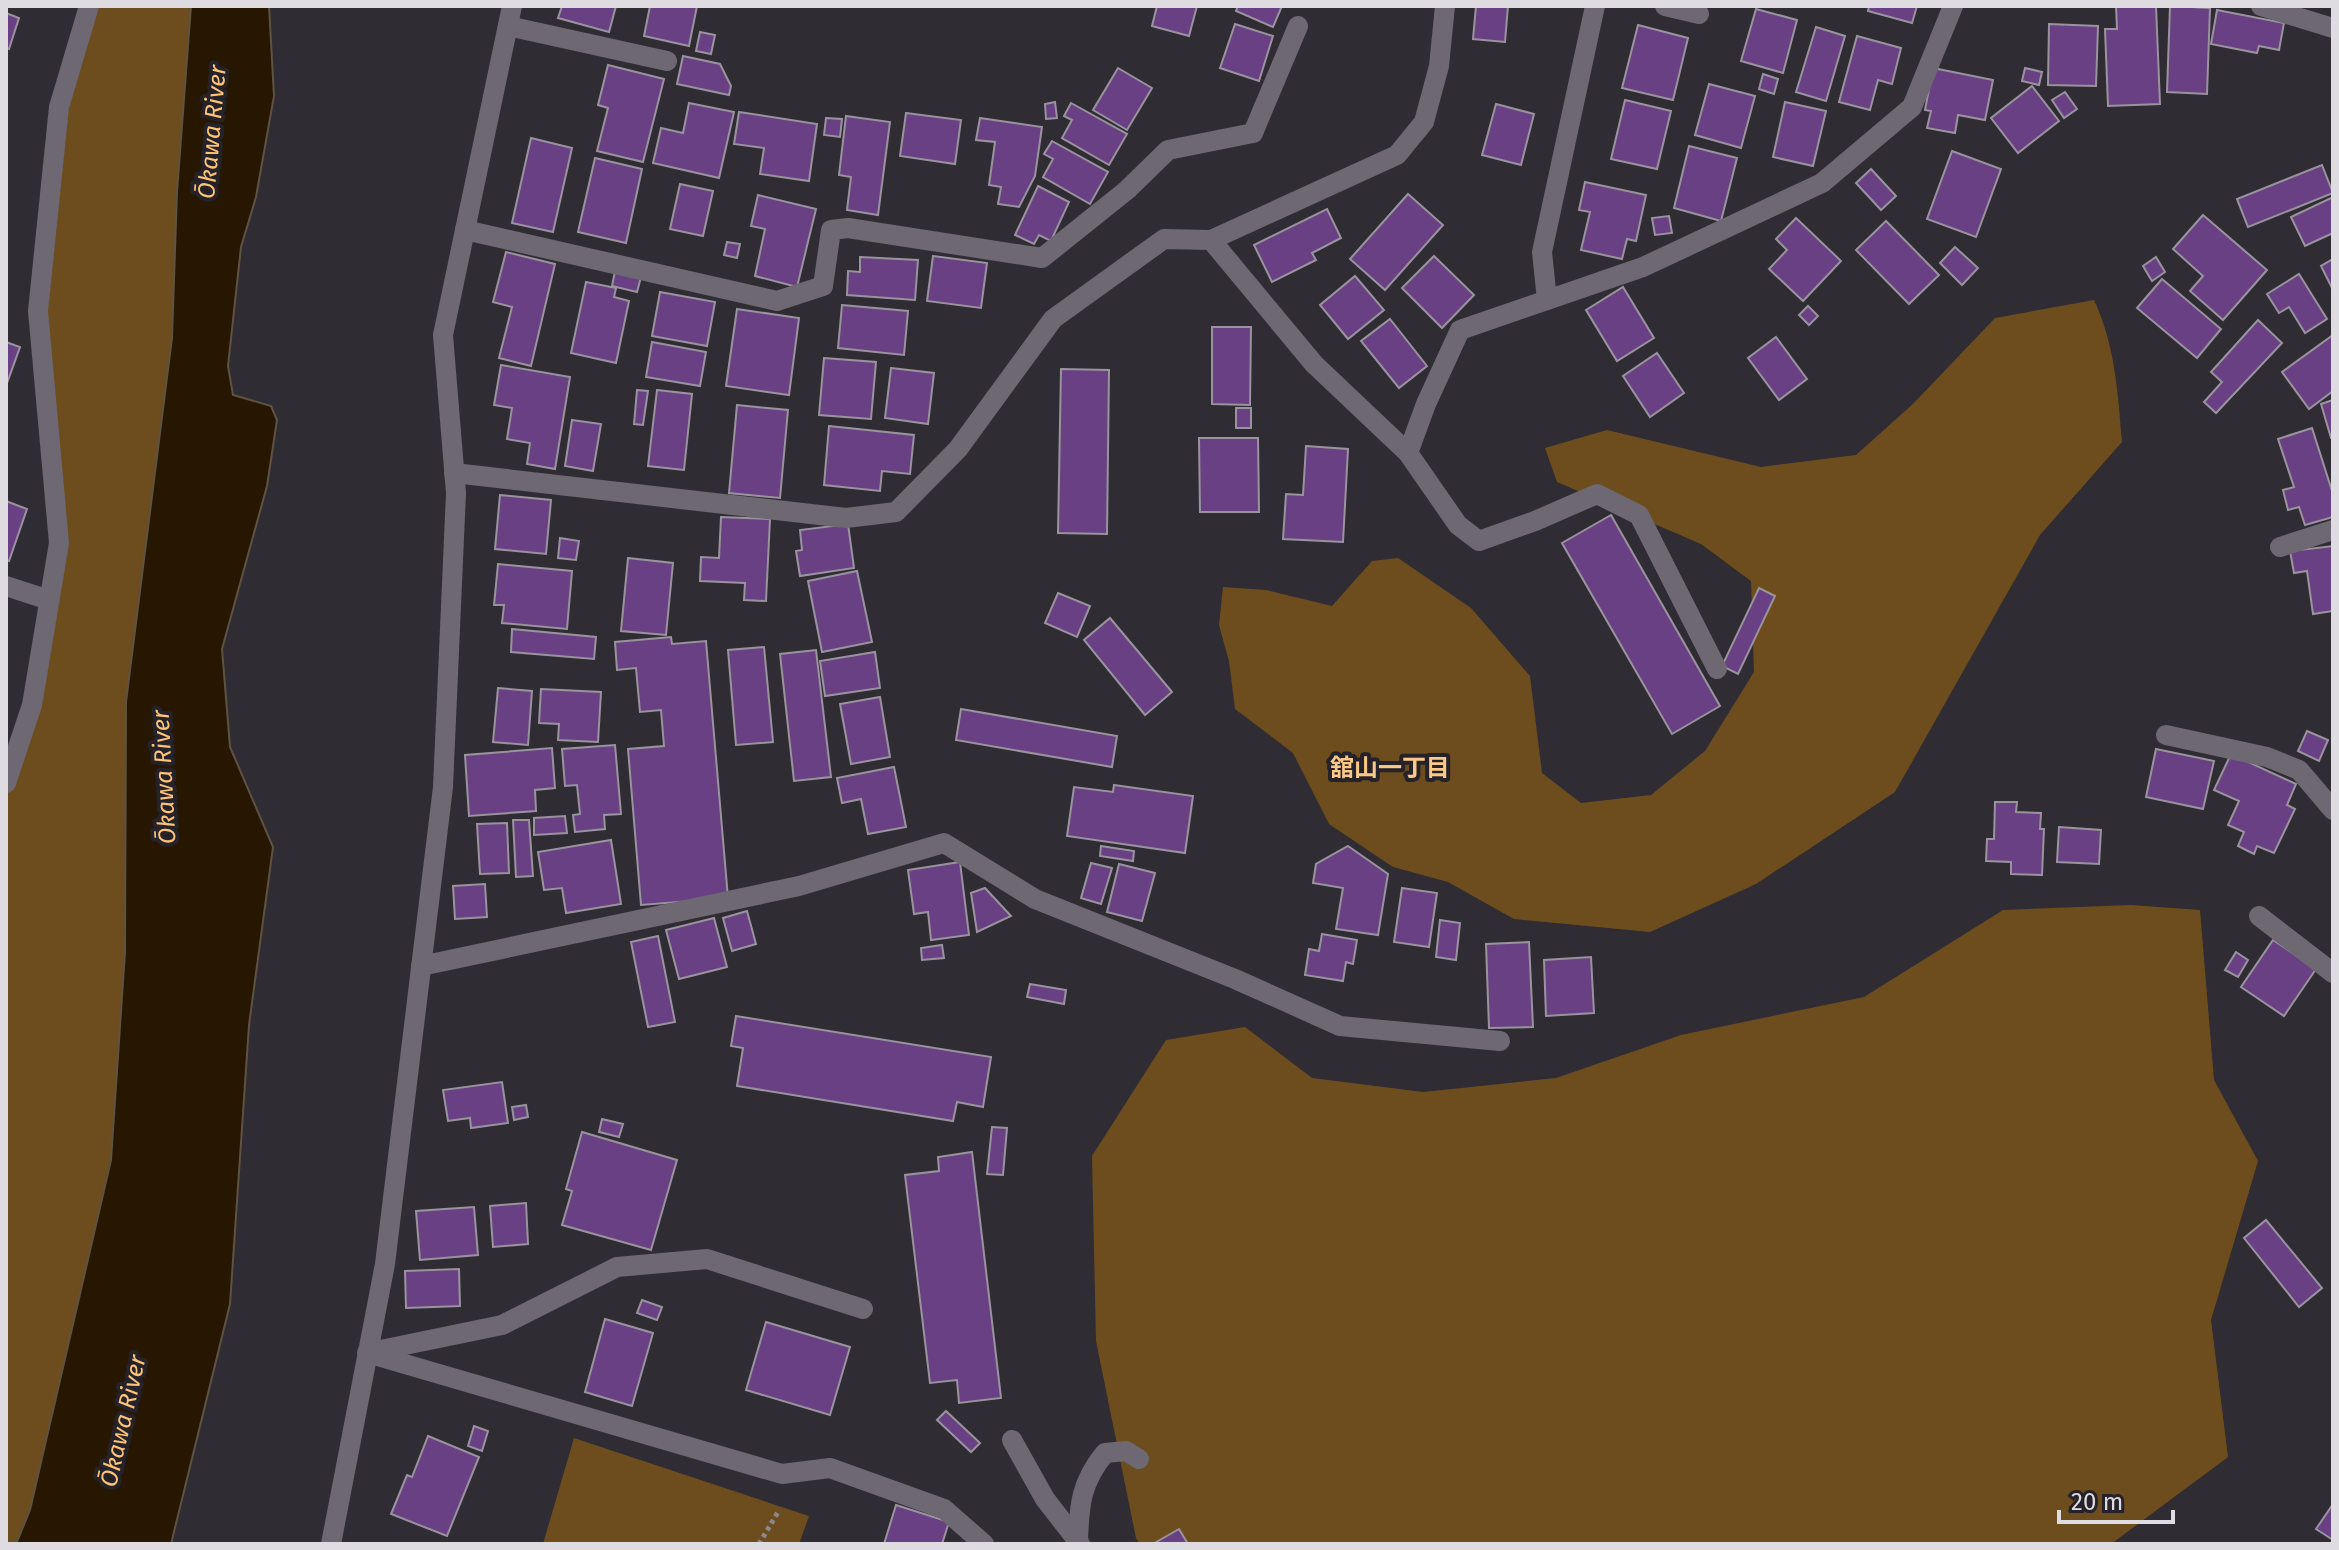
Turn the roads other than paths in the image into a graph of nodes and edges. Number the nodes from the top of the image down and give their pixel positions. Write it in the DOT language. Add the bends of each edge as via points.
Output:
graph roads {
  1 [pos="89,6"];
  2 [pos="1445,6"];
  3 [pos="1595,6"];
  4 [pos="1665,6"];
  5 [pos="1953,6"];
  6 [pos="2261,6"];
  7 [pos="1699,14"];
  8 [pos="510,16"];
  9 [pos="1298,26"];
  10 [pos="2333,28"];
  11 [pos="667,61"];
  12 [pos="465,230"];
  13 [pos="1211,240"];
  14 [pos="1547,300"];
  15 [pos="1408,453"];
  16 [pos="454,473"];
  17 [pos="2333,530"];
  18 [pos="2280,547"];
  19 [pos="6,586"];
  20 [pos="49,600"];
  21 [pos="1717,669"];
  22 [pos="2166,735"];
  23 [pos="6,783"];
  24 [pos="2333,810"];
  25 [pos="2259,916"];
  26 [pos="421,966"];
  27 [pos="2333,973"];
  28 [pos="1500,1041"];
  29 [pos="863,1309"];
  30 [pos="367,1353"];
  31 [pos="1012,1440"];
  32 [pos="1139,1459"];
  33 [pos="1079,1543"];
  34 [pos="331,1544"];
  35 [pos="984,1544"];
  1 -- 20 [label="street" via="59,107 38,311 59,543"];
  2 -- 13 [label="street" via="1439,66 1424,122 1397,155"];
  3 -- 14 [label="street" via="1542,252"];
  4 -- 7 [label="street"];
  5 -- 14 [label="street" via="1912,107 1822,183 1643,267"];
  6 -- 10 [label="street"];
  8 -- 11 [label="street"];
  8 -- 12 [label="street"];
  9 -- 12 [label="street" via="1253,133 1168,150 1042,258 848,228 831,230 823,286 777,301"];
  12 -- 16 [label="street" via="443,335"];
  13 -- 15 [label="street" via="1314,364"];
  13 -- 16 [label="street" via="1164,239 1053,319 958,449 896,512 846,518"];
  14 -- 15 [label="street" via="1460,330"];
  15 -- 21 [label="street" via="1458,525 1479,541 1597,494 1639,515"];
  16 -- 26 [label="street" via="443,787"];
  17 -- 18 [label="street"];
  19 -- 20 [label="street"];
  20 -- 23 [label="street" via="32,705"];
  22 -- 24 [label="street" via="2267,757 2299,770"];
  25 -- 27 [label="street"];
  26 -- 28 [label="street" via="799,886 944,843 1035,899 1340,1026"];
  26 -- 30 [label="street" via="385,1264"];
  29 -- 30 [label="street" via="707,1259 617,1267 502,1325"];
  30 -- 34 [label="street"];
  30 -- 35 [label="street" via="782,1474 830,1468 944,1509"];
  31 -- 33 [label="street" via="1045,1499"];
  32 -- 33 [label="street" via="1126,1451 1105,1453 1090,1471 1079,1514"];
}
